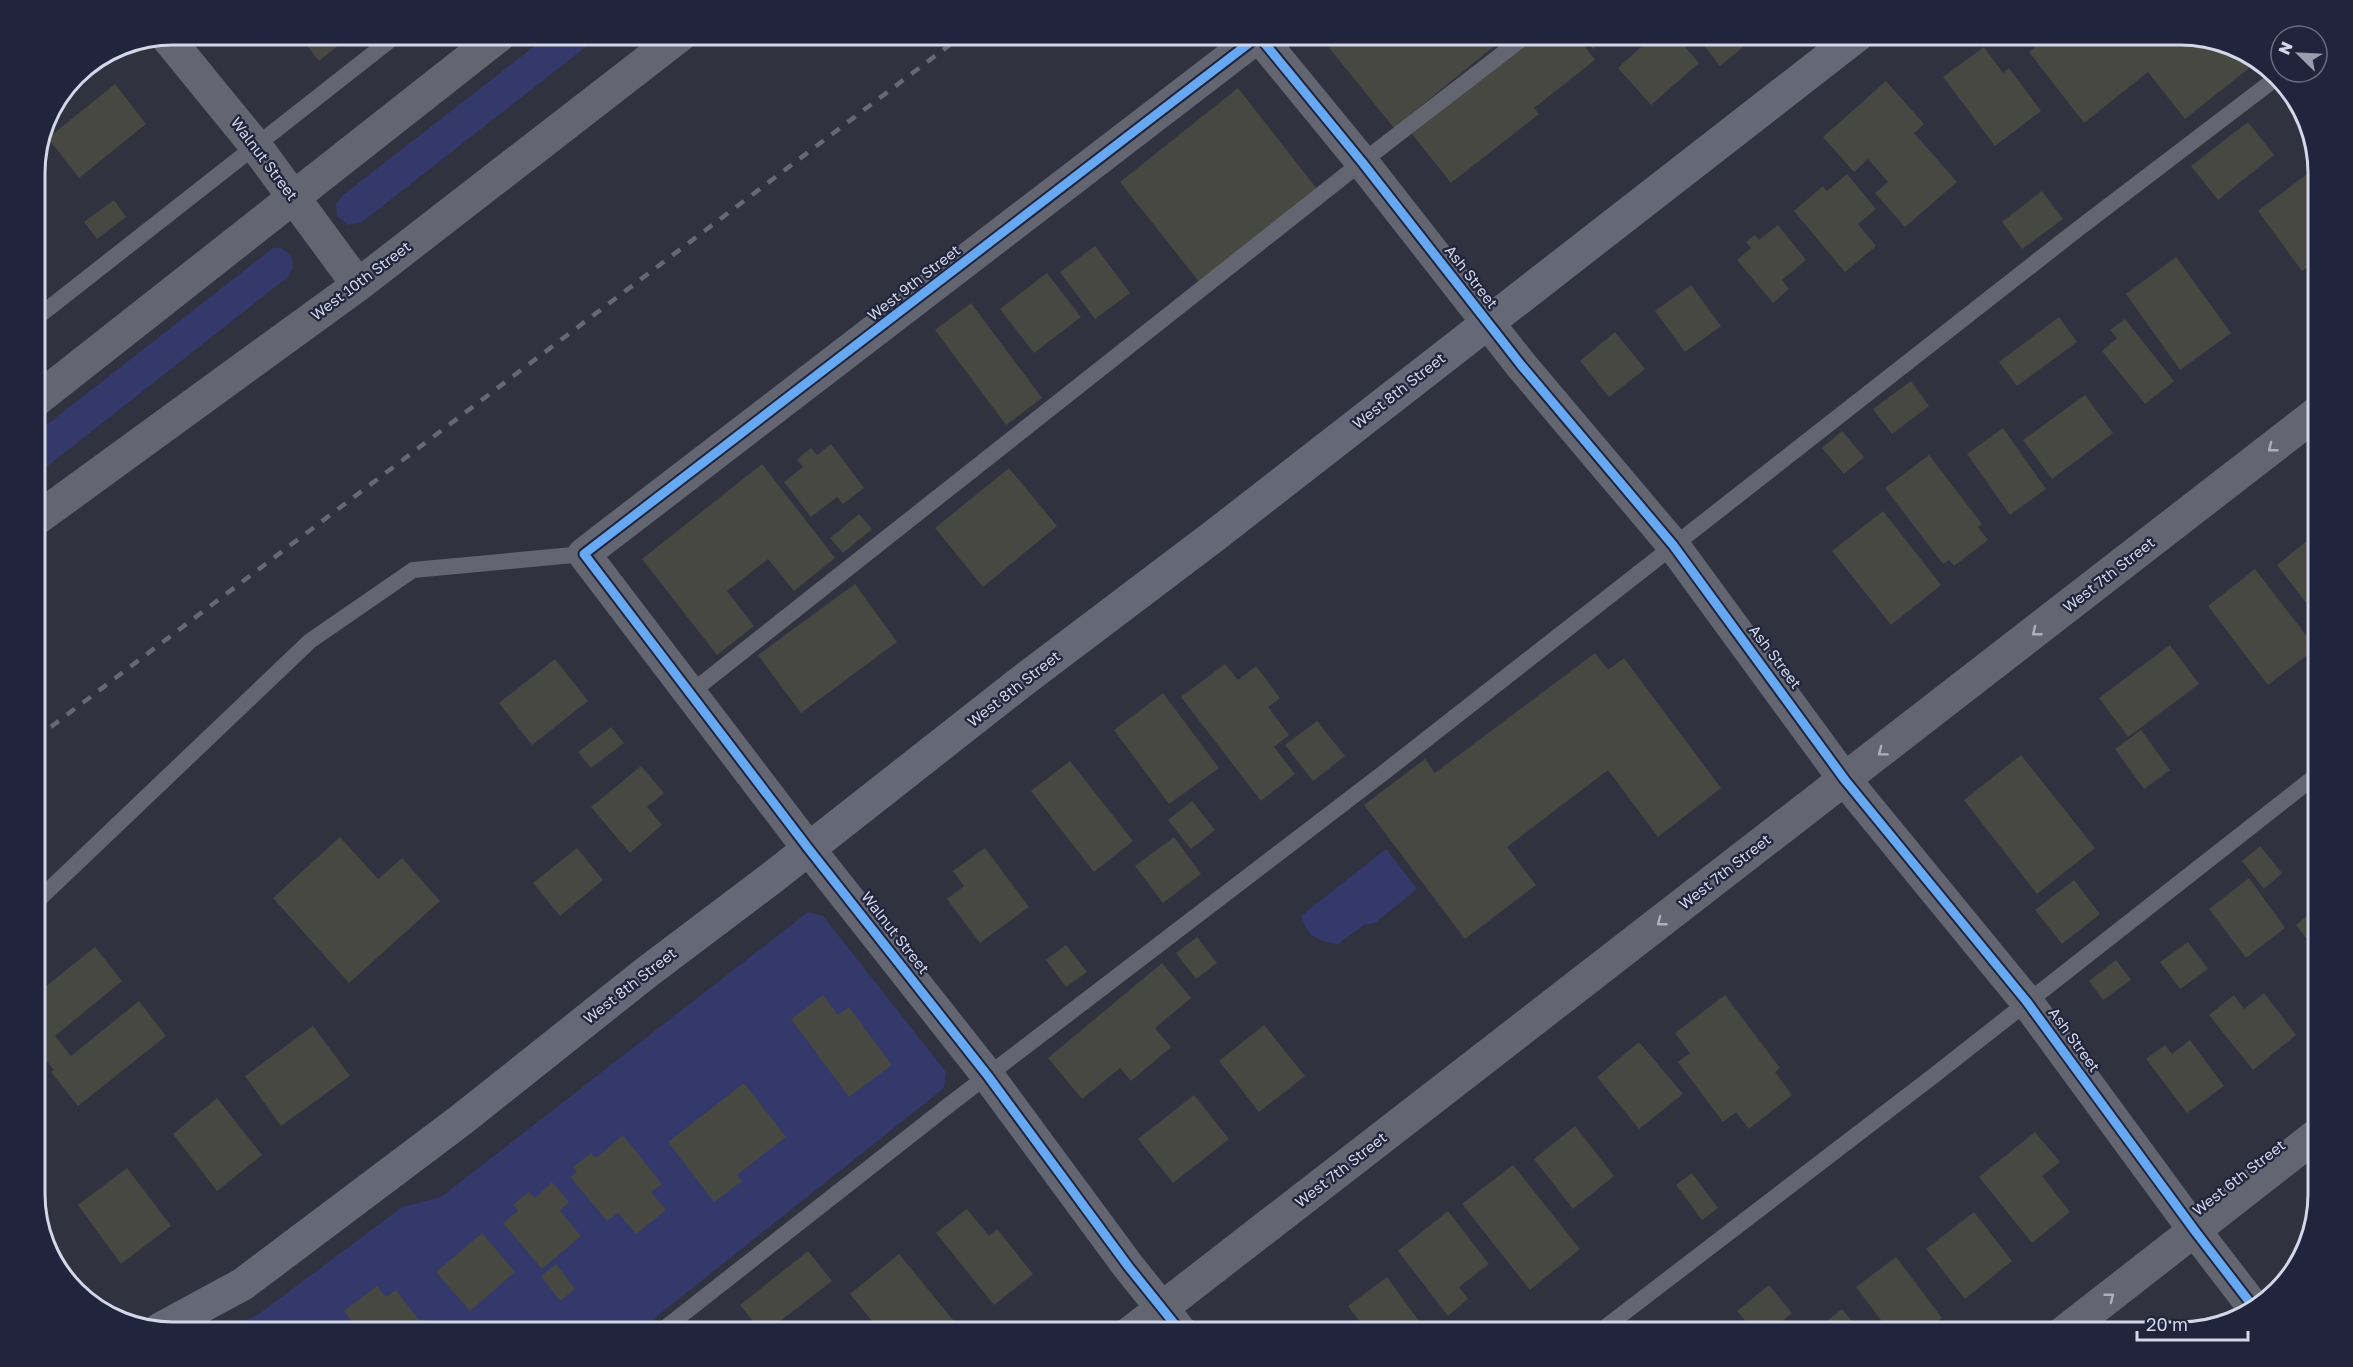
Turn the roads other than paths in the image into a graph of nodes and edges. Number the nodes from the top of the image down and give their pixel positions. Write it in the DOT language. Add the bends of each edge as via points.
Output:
graph roads {
  1 [pos="173,45"];
  2 [pos="384,45"];
  3 [pos="487,45"];
  4 [pos="668,45"];
  5 [pos="1246,45"];
  6 [pos="1267,45"];
  7 [pos="1513,45"];
  8 [pos="1845,45"];
  9 [pos="2269,84"];
  10 [pos="255,145"];
  11 [pos="1362,162"];
  12 [pos="294,198"];
  13 [pos="357,285"];
  14 [pos="45,311"];
  15 [pos="1487,322"];
  16 [pos="45,393"];
  17 [pos="2308,419"];
  18 [pos="45,513"];
  19 [pos="1673,545"];
  20 [pos="584,554"];
  21 [pos="689,694"];
  22 [pos="1845,780"];
  23 [pos="2308,782"];
  24 [pos="808,848"];
  25 [pos="45,893"];
  26 [pos="2027,1002"];
  27 [pos="988,1076"];
  28 [pos="2308,1143"];
  29 [pos="2195,1231"];
  30 [pos="2250,1301"];
  31 [pos="1171,1320"];
  32 [pos="173,1322"];
  33 [pos="673,1322"];
  34 [pos="1612,1322"];
  35 [pos="2077,1322"];
  1 -- 10 [label="street, Walnut Street"];
  2 -- 10 [label="lane"];
  3 -- 12 [label="street"];
  4 -- 13 [label="street, West 10th Street"];
  5 -- 20 [label="street, West 9th Street"];
  6 -- 11 [label="street, Ash Street"];
  7 -- 11 [label="lane"];
  8 -- 15 [label="main road, West 8th Street"];
  9 -- 19 [label="lane"];
  10 -- 12 [label="street, Walnut Street"];
  10 -- 14 [label="lane"];
  11 -- 15 [label="street, Ash Street"];
  11 -- 21 [label="lane"];
  12 -- 13 [label="street, Walnut Street"];
  12 -- 16 [label="street"];
  13 -- 18 [label="street, West 10th Street"];
  15 -- 19 [label="street, Ash Street"];
  15 -- 24 [label="main road, West 8th Street"];
  17 -- 22 [label="street, West 7th Street, one-way"];
  19 -- 22 [label="street, Ash Street"];
  19 -- 27 [label="lane"];
  20 -- 21 [label="street, Walnut Street"];
  20 -- 25 [label="lane" via="413,570 310,641"];
  21 -- 24 [label="street, Walnut Street"];
  22 -- 26 [label="street, Ash Street"];
  22 -- 31 [label="street, West 7th Street, one-way"];
  23 -- 26 [label="lane"];
  24 -- 27 [label="street, Walnut Street"];
  24 -- 32 [label="main road, West 8th Street" via="461,1120 243,1284"];
  26 -- 29 [label="street, Ash Street"];
  26 -- 34 [label="lane"];
  27 -- 31 [label="street, Walnut Street"];
  27 -- 33 [label="lane"];
  28 -- 29 [label="street, West 6th Street"];
  29 -- 30 [label="street, Ash Street"];
  35 -- 29 [label="street, West 6th Street, one-way"];
}
